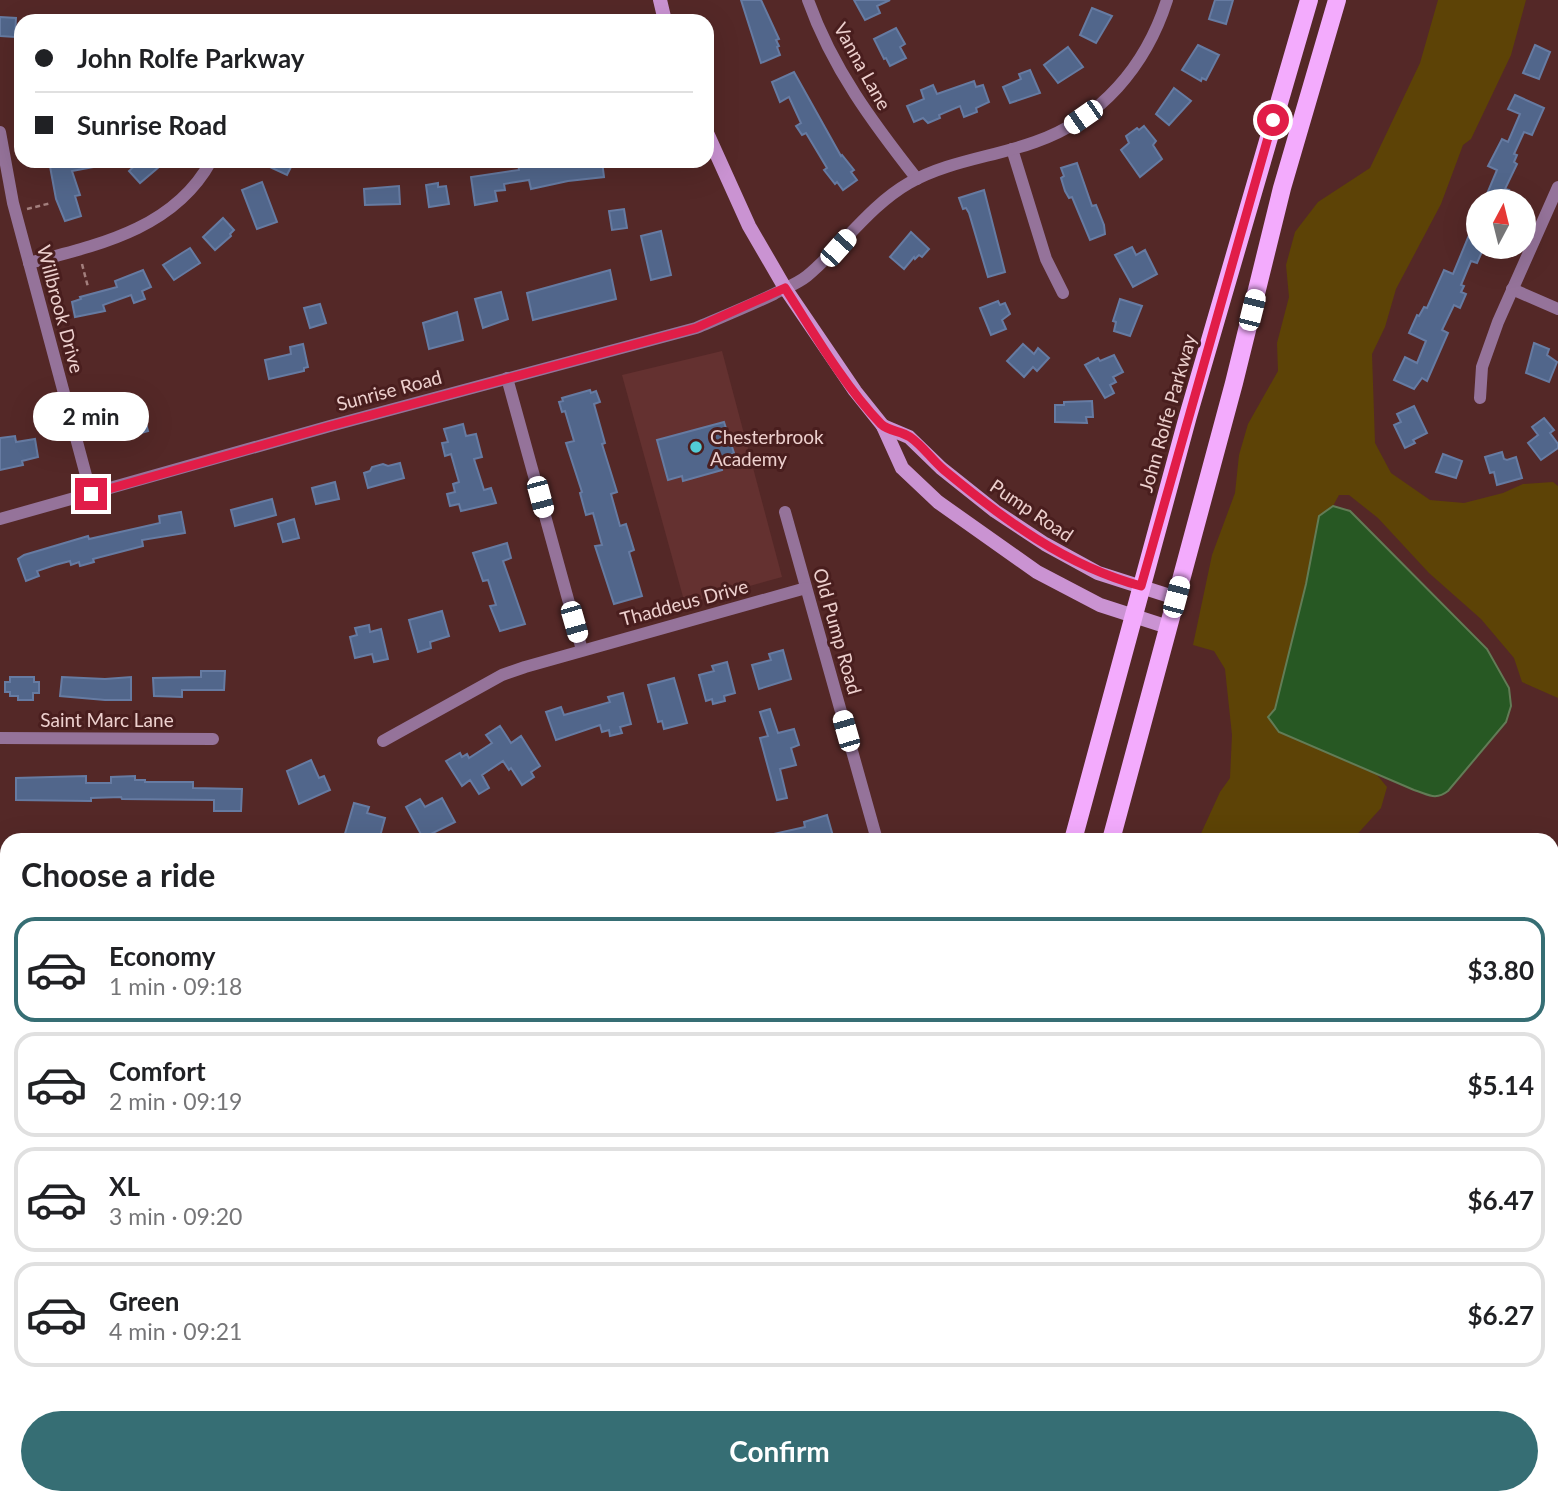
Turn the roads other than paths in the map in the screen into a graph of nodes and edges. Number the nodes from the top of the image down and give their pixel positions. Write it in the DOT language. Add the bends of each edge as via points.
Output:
graph roads {
  1 [pos="808,0"];
  2 [pos="1167,0"];
  3 [pos="1309,0"];
  4 [pos="1337,0"];
  5 [pos="0,132"];
  6 [pos="714,148"];
  7 [pos="1012,149"];
  8 [pos="206,168"];
  9 [pos="917,179"];
  10 [pos="1558,187"];
  11 [pos="29,263"];
  12 [pos="785,288"];
  13 [pos="1512,289"];
  14 [pos="1063,293"];
  15 [pos="1558,309"];
  16 [pos="507,378"];
  17 [pos="1480,398"];
  18 [pos="883,426"];
  19 [pos="91,494"];
  20 [pos="785,512"];
  21 [pos="0,519"];
  22 [pos="1141,586"];
  23 [pos="806,588"];
  24 [pos="1176,597"];
  25 [pos="1133,615"];
  26 [pos="1168,627"];
  27 [pos="582,650"];
  28 [pos="0,738"];
  29 [pos="213,739"];
  30 [pos="383,741"];
  31 [pos="875,833"];
  32 [pos="1075,833"];
  33 [pos="1113,833"];
  1 -- 9 [label="street, Vanna Lane" via="855,97"];
  2 -- 7 [label="street, Sunrise Road" via="1137,65 1110,96 1065,129"];
  3 -- 22 [label="main road, John Rolfe Parkway"];
  4 -- 24 [label="main road" via="1282,188"];
  5 -- 11 [label="street, Willbrook Drive"];
  6 -- 12 [label="main road, Pump Road" via="749,226"];
  7 -- 9 [label="street, Sunrise Road"];
  7 -- 14 [label="street" via="1046,259"];
  8 -- 11 [label="street" via="192,188 160,215 123,237"];
  9 -- 12 [label="street, Sunrise Road" via="883,202 805,278"];
  10 -- 13 [label="street"];
  11 -- 19 [label="street, Willbrook Drive"];
  12 -- 16 [label="street, Sunrise Road" via="696,328"];
  12 -- 18 [label="main road, Pump Road"];
  13 -- 15 [label="street"];
  13 -- 17 [label="street" via="1482,367"];
  16 -- 19 [label="street, Sunrise Road"];
  16 -- 27 [label="street"];
  18 -- 22 [label="main road, Pump Road" via="909,437 995,511 1045,544 1098,573"];
  18 -- 25 [label="main road, Pump Road" via="902,467 938,502 1037,572 1100,605"];
  19 -- 21 [label="street, Sunrise Road"];
  20 -- 23 [label="street, Old Pump Road"];
  22 -- 24 [label="main road, Pump Road"];
  22 -- 25 [label="main road, John Rolfe Parkway"];
  23 -- 27 [label="street, Thaddeus Drive"];
  23 -- 31 [label="street, Old Pump Road"];
  24 -- 26 [label="main road"];
  25 -- 26 [label="main road, Pump Road"];
  25 -- 32 [label="main road, John Rolfe Parkway"];
  26 -- 33 [label="main road"];
  27 -- 30 [label="street, Thaddeus Drive" via="502,675"];
  28 -- 29 [label="street, Saint Marc Lane"];
}
